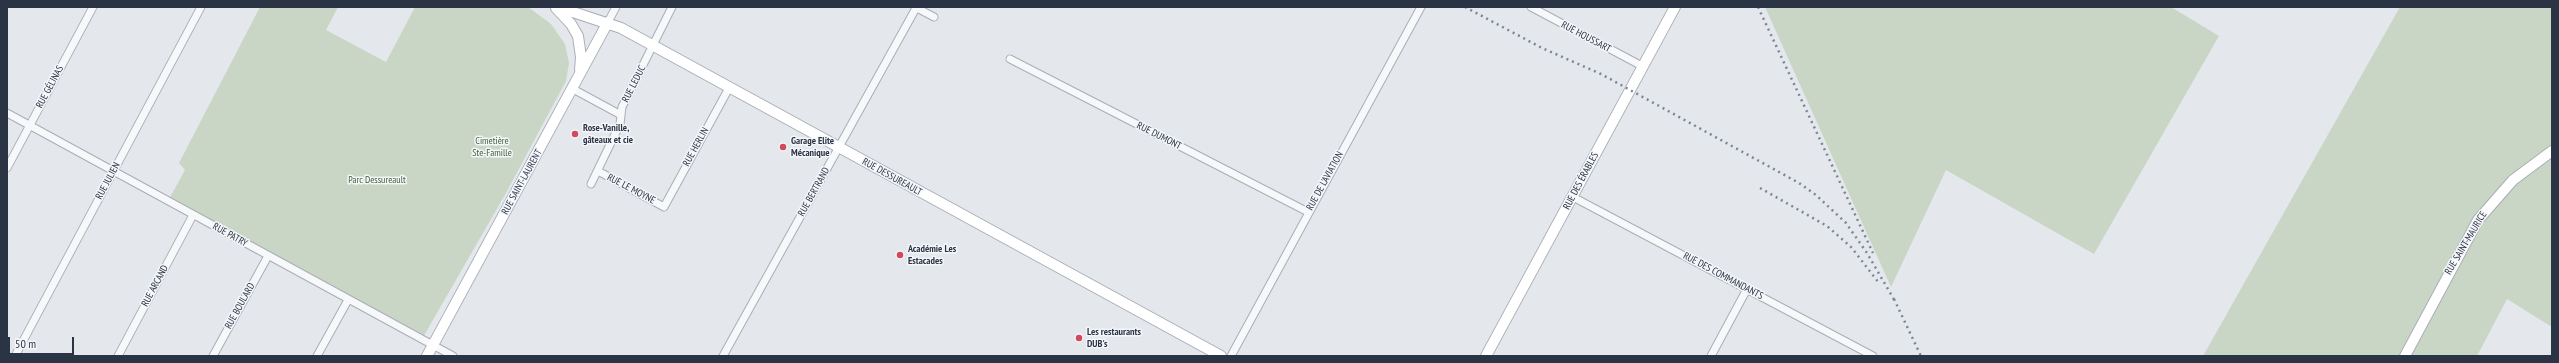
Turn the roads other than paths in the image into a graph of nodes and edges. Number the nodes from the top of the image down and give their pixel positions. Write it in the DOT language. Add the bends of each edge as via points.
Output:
graph roads {
  1 [pos="93,7"];
  2 [pos="201,7"];
  3 [pos="555,7"];
  4 [pos="558,7"];
  5 [pos="616,7"];
  6 [pos="672,7"];
  7 [pos="916,7"];
  8 [pos="1421,7"];
  9 [pos="1531,7"];
  10 [pos="1675,7"];
  11 [pos="934,17"];
  12 [pos="608,22"];
  13 [pos="653,46"];
  14 [pos="1010,59"];
  15 [pos="1642,66"];
  16 [pos="575,84"];
  17 [pos="729,88"];
  18 [pos="7,113"];
  19 [pos="621,115"];
  20 [pos="30,126"];
  21 [pos="838,147"];
  22 [pos="2552,151"];
  23 [pos="7,168"];
  24 [pos="114,171"];
  25 [pos="598,171"];
  26 [pos="591,184"];
  27 [pos="1572,197"];
  28 [pos="664,207"];
  29 [pos="1308,212"];
  30 [pos="194,215"];
  31 [pos="268,256"];
  32 [pos="1747,289"];
  33 [pos="348,300"];
  34 [pos="433,345"];
  35 [pos="16,356"];
  36 [pos="118,356"];
  37 [pos="213,356"];
  38 [pos="317,356"];
  39 [pos="427,356"];
  40 [pos="453,356"];
  41 [pos="723,356"];
  42 [pos="1221,356"];
  43 [pos="1231,356"];
  44 [pos="1486,356"];
  45 [pos="1711,356"];
  46 [pos="1873,356"];
  47 [pos="2405,356"];
  1 -- 20 [label="street, RUE GÉLINAS"];
  2 -- 24 [label="street, RUE JULIEN"];
  3 -- 16 [label="street" via="578,36 581,57"];
  4 -- 12 [label="street, RUE DESSUREAULT"];
  5 -- 12 [label="street, RUE SAINT-LAURENT"];
  6 -- 13 [label="street, RUE LEDUC"];
  7 -- 11 [label="street"];
  7 -- 21 [label="street, RUE BERTRAND"];
  8 -- 29 [label="street, RUE DE L'AVIATION"];
  9 -- 15 [label="street, RUE HOUSSART"];
  10 -- 15 [label="street, RUE DES ÉRABLES"];
  12 -- 13 [label="street, RUE DESSUREAULT"];
  12 -- 16 [label="street, RUE SAINT-LAURENT"];
  13 -- 17 [label="street, RUE DESSUREAULT"];
  13 -- 19 [label="street, RUE LEDUC" via="622,107"];
  14 -- 29 [label="street, RUE DUMONT"];
  15 -- 27 [label="street, RUE DES ÉRABLES"];
  16 -- 19 [label="street"];
  16 -- 34 [label="street, RUE SAINT-LAURENT"];
  17 -- 21 [label="street, RUE DESSUREAULT"];
  17 -- 28 [label="street, RUE HERLIN"];
  18 -- 20 [label="street, RUE PATRY"];
  19 -- 25 [label="street, RUE LEDUC" via="620,124"];
  20 -- 23 [label="street, RUE GÉLINAS"];
  20 -- 24 [label="street, RUE PATRY"];
  21 -- 41 [label="street, RUE BERTRAND"];
  21 -- 42 [label="street, RUE DESSUREAULT"];
  22 -- 47 [label="street, RUE SAINT-MAURICE" via="2513,180 2478,220"];
  24 -- 30 [label="street, RUE PATRY"];
  24 -- 35 [label="street, RUE JULIEN"];
  25 -- 26 [label="street, RUE LEDUC"];
  25 -- 28 [label="street, RUE LE MOYNE"];
  27 -- 32 [label="street, RUE DES COMMANDANTS"];
  27 -- 44 [label="street, RUE DES ÉRABLES"];
  29 -- 43 [label="street, RUE DE L'AVIATION"];
  30 -- 31 [label="street, RUE PATRY"];
  30 -- 36 [label="street, RUE ARCAND"];
  31 -- 33 [label="street, RUE PATRY"];
  31 -- 37 [label="street, RUE BOULARD"];
  32 -- 45 [label="street"];
  32 -- 46 [label="street, RUE DES COMMANDANTS"];
  33 -- 34 [label="street, RUE PATRY"];
  33 -- 38 [label="street"];
  34 -- 39 [label="street, RUE SAINT-LAURENT"];
  34 -- 40 [label="street, RUE PATRY"];
}
